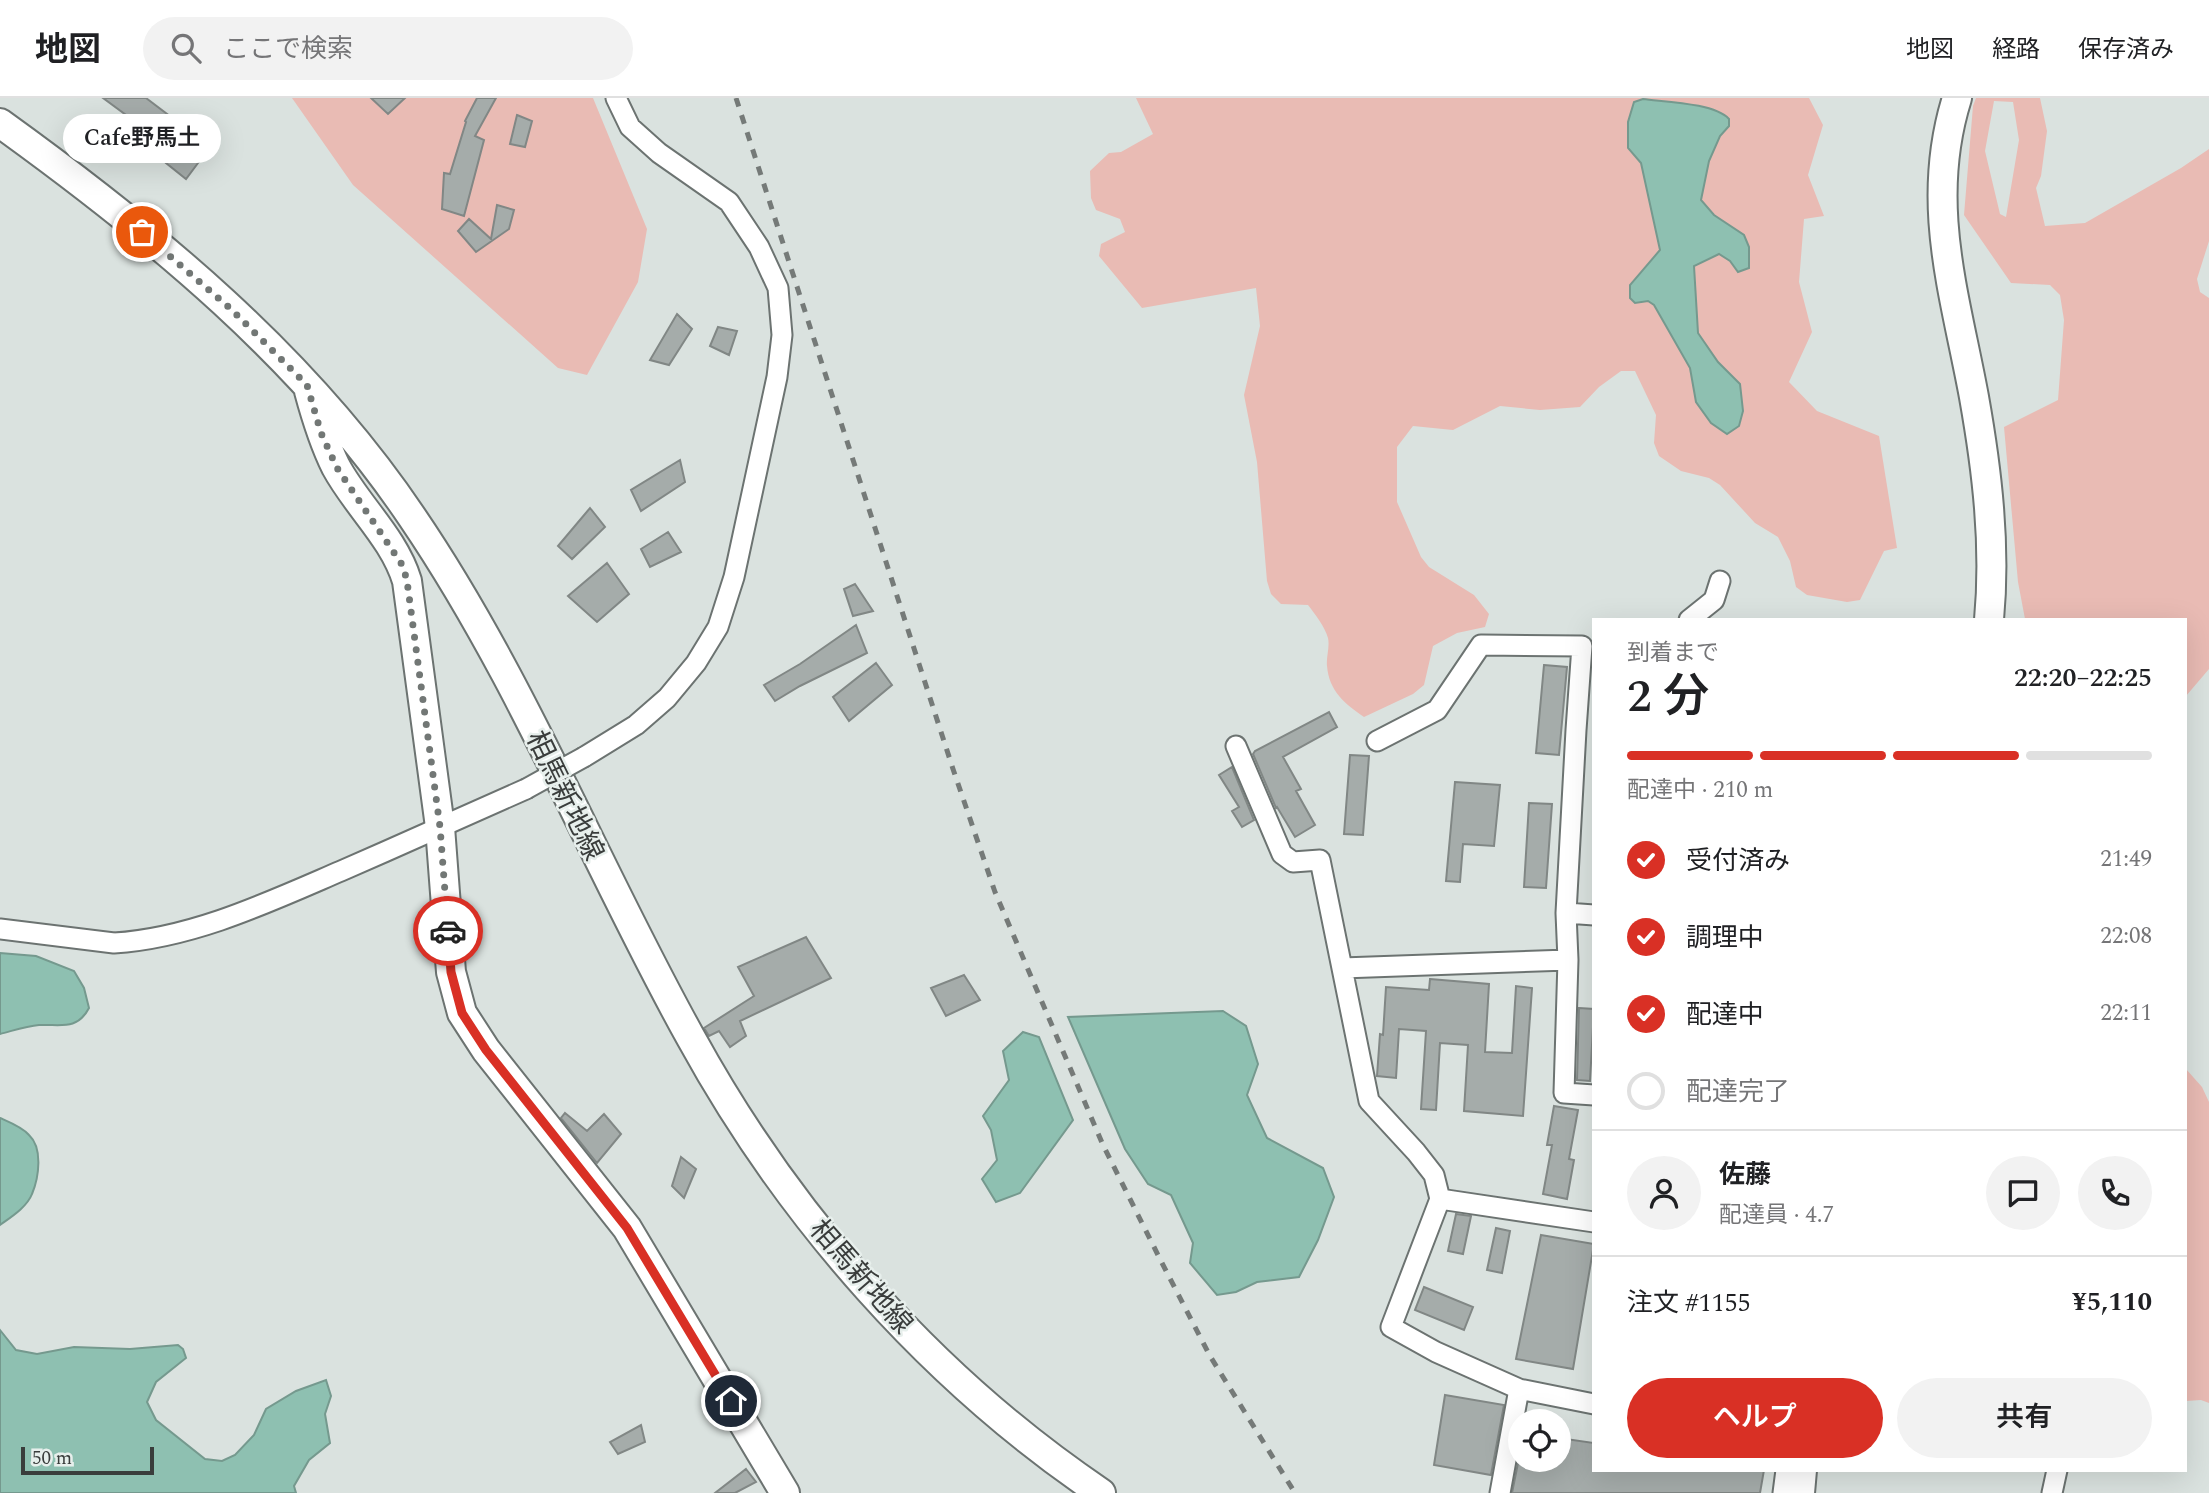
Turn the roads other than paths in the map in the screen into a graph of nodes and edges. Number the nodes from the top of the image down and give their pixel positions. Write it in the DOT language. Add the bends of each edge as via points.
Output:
graph roads {
  1 [pos="615,98"];
  2 [pos="1957,98"];
  3 [pos="0,123"];
  4 [pos="307,385"];
  5 [pos="1720,581"];
  6 [pos="1692,618"];
  7 [pos="1989,618"];
  8 [pos="1587,669"];
  9 [pos="1585,731"];
  10 [pos="1377,741"];
  11 [pos="1236,746"];
  12 [pos="440,827"];
  13 [pos="1566,913"];
  14 [pos="1592,915"];
  15 [pos="0,929"];
  16 [pos="1568,960"];
  17 [pos="1342,968"];
  18 [pos="1592,1096"];
  19 [pos="1440,1199"];
  20 [pos="1592,1222"];
  21 [pos="1519,1389"];
  22 [pos="1592,1404"];
  23 [pos="1786,1472"];
  24 [pos="1802,1472"];
  25 [pos="2057,1472"];
  26 [pos="785,1493"];
  27 [pos="1101,1493"];
  28 [pos="1500,1493"];
  29 [pos="1783,1493"];
  30 [pos="1800,1493"];
  31 [pos="2052,1493"];
  1 -- 12 [label="street, bridge" via="630,127 649,145 729,202 759,247 778,288 782,335 777,377 734,577 718,626 696,663 667,698 636,725 526,789"];
  2 -- 7 [label="main road" via="1942,173 1942,223 1984,456 1992,585"];
  3 -- 4 [label="main road, 相馬新地線" via="164,249"];
  4 -- 12 [label="main road" via="337,468 403,566"];
  4 -- 27 [label="main road, 相馬新地線" via="361,445 468,605 691,1040 789,1189 850,1270 900,1324 988,1405"];
  5 -- 6 [label="street" via="1714,600"];
  8 -- 9 [label="street"];
  8 -- 10 [label="street" via="1582,646 1481,645 1437,710"];
  9 -- 13 [label="street"];
  11 -- 17 [label="street" via="1282,854 1293,863 1320,860"];
  12 -- 15 [label="street" via="198,928 114,943"];
  12 -- 26 [label="main road" via="451,972 462,1013 627,1228"];
  13 -- 14 [label="street"];
  13 -- 16 [label="street"];
  16 -- 17 [label="street"];
  16 -- 18 [label="street" via="1564,1093"];
  17 -- 19 [label="street" via="1369,1101 1434,1175"];
  19 -- 20 [label="street"];
  19 -- 21 [label="street" via="1391,1327"];
  21 -- 22 [label="street"];
  21 -- 28 [label="street"];
  23 -- 29 [label="street"];
  24 -- 30 [label="main road"];
  25 -- 31 [label="street"];
}
